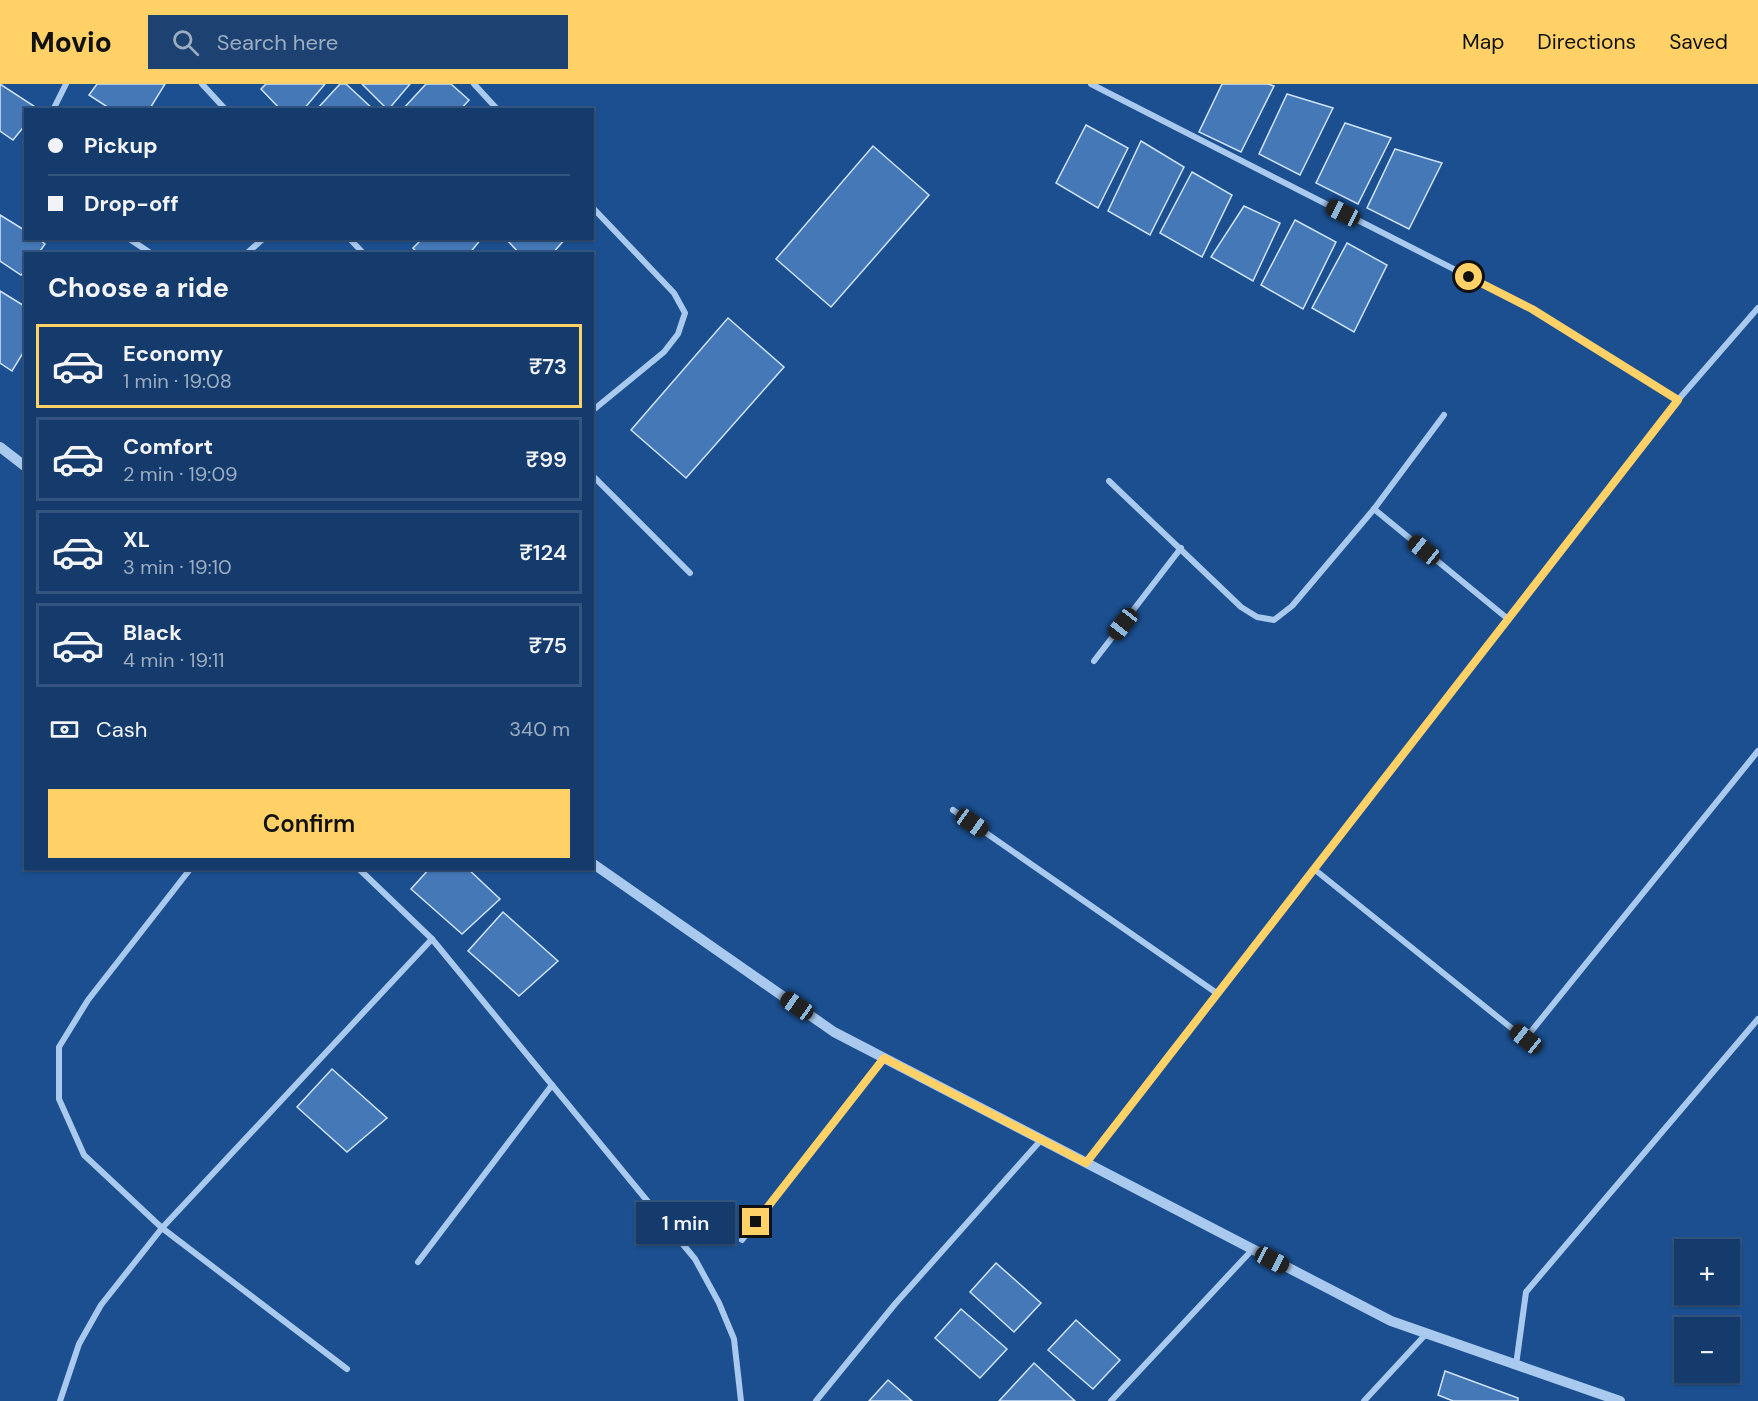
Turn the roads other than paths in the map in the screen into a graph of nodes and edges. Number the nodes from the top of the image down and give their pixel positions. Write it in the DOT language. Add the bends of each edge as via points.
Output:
graph roads {
  1 [pos="66,84"];
  2 [pos="202,84"];
  3 [pos="474,84"];
  4 [pos="1091,84"];
  5 [pos="54,108"];
  6 [pos="224,108"];
  7 [pos="496,108"];
  8 [pos="594,209"];
  9 [pos="131,240"];
  10 [pos="262,240"];
  11 [pos="351,240"];
  12 [pos="149,252"];
  13 [pos="248,252"];
  14 [pos="362,252"];
  15 [pos="1758,308"];
  16 [pos="1678,400"];
  17 [pos="594,409"];
  18 [pos="1444,415"];
  19 [pos="0,447"];
  20 [pos="24,465"];
  21 [pos="594,477"];
  22 [pos="1109,481"];
  23 [pos="1374,509"];
  24 [pos="1180,548"];
  25 [pos="690,573"];
  26 [pos="1508,619"];
  27 [pos="1094,661"];
  28 [pos="1758,752"];
  29 [pos="953,810"];
  30 [pos="594,864"];
  31 [pos="1314,869"];
  32 [pos="189,870"];
  33 [pos="360,870"];
  34 [pos="432,939"];
  35 [pos="1218,994"];
  36 [pos="1758,1019"];
  37 [pos="884,1058"];
  38 [pos="552,1085"];
  39 [pos="1041,1140"];
  40 [pos="1086,1163"];
  41 [pos="162,1228"];
  42 [pos="742,1240"];
  43 [pos="1252,1250"];
  44 [pos="418,1262"];
  45 [pos="1426,1334"];
  46 [pos="1516,1365"];
  47 [pos="347,1369"];
  48 [pos="60,1401"];
  49 [pos="741,1401"];
  50 [pos="816,1401"];
  51 [pos="1111,1401"];
  52 [pos="1364,1401"];
  53 [pos="1620,1401"];
  1 -- 5 [label="street"];
  2 -- 6 [label="street"];
  3 -- 7 [label="street"];
  4 -- 16 [label="street" via="1532,309"];
  8 -- 17 [label="street" via="674,293 685,313 678,334 664,352"];
  9 -- 12 [label="street"];
  10 -- 13 [label="street"];
  11 -- 14 [label="street"];
  15 -- 16 [label="street"];
  16 -- 26 [label="street"];
  18 -- 23 [label="street"];
  19 -- 20 [label="street"];
  21 -- 25 [label="street"];
  22 -- 24 [label="street"];
  23 -- 24 [label="street" via="1292,606 1274,620 1257,617 1241,607"];
  23 -- 26 [label="street"];
  24 -- 27 [label="street"];
  26 -- 31 [label="street"];
  28 -- 31 [label="street" via="1526,1039"];
  29 -- 35 [label="street"];
  30 -- 37 [label="street" via="834,1032"];
  31 -- 35 [label="street"];
  32 -- 41 [label="street" via="87,1000 58,1047 59,1099 84,1155"];
  33 -- 34 [label="street"];
  34 -- 38 [label="street"];
  34 -- 41 [label="street"];
  35 -- 40 [label="street"];
  36 -- 46 [label="street" via="1526,1292"];
  37 -- 39 [label="street"];
  37 -- 42 [label="street"];
  38 -- 44 [label="street"];
  38 -- 49 [label="street" via="695,1259 734,1339"];
  39 -- 40 [label="street"];
  39 -- 50 [label="street" via="895,1304"];
  40 -- 43 [label="street"];
  41 -- 47 [label="street"];
  41 -- 48 [label="street" via="101,1305 79,1344"];
  43 -- 45 [label="street" via="1391,1321"];
  43 -- 51 [label="street"];
  45 -- 46 [label="street"];
  45 -- 52 [label="street"];
  46 -- 53 [label="street"];
}
